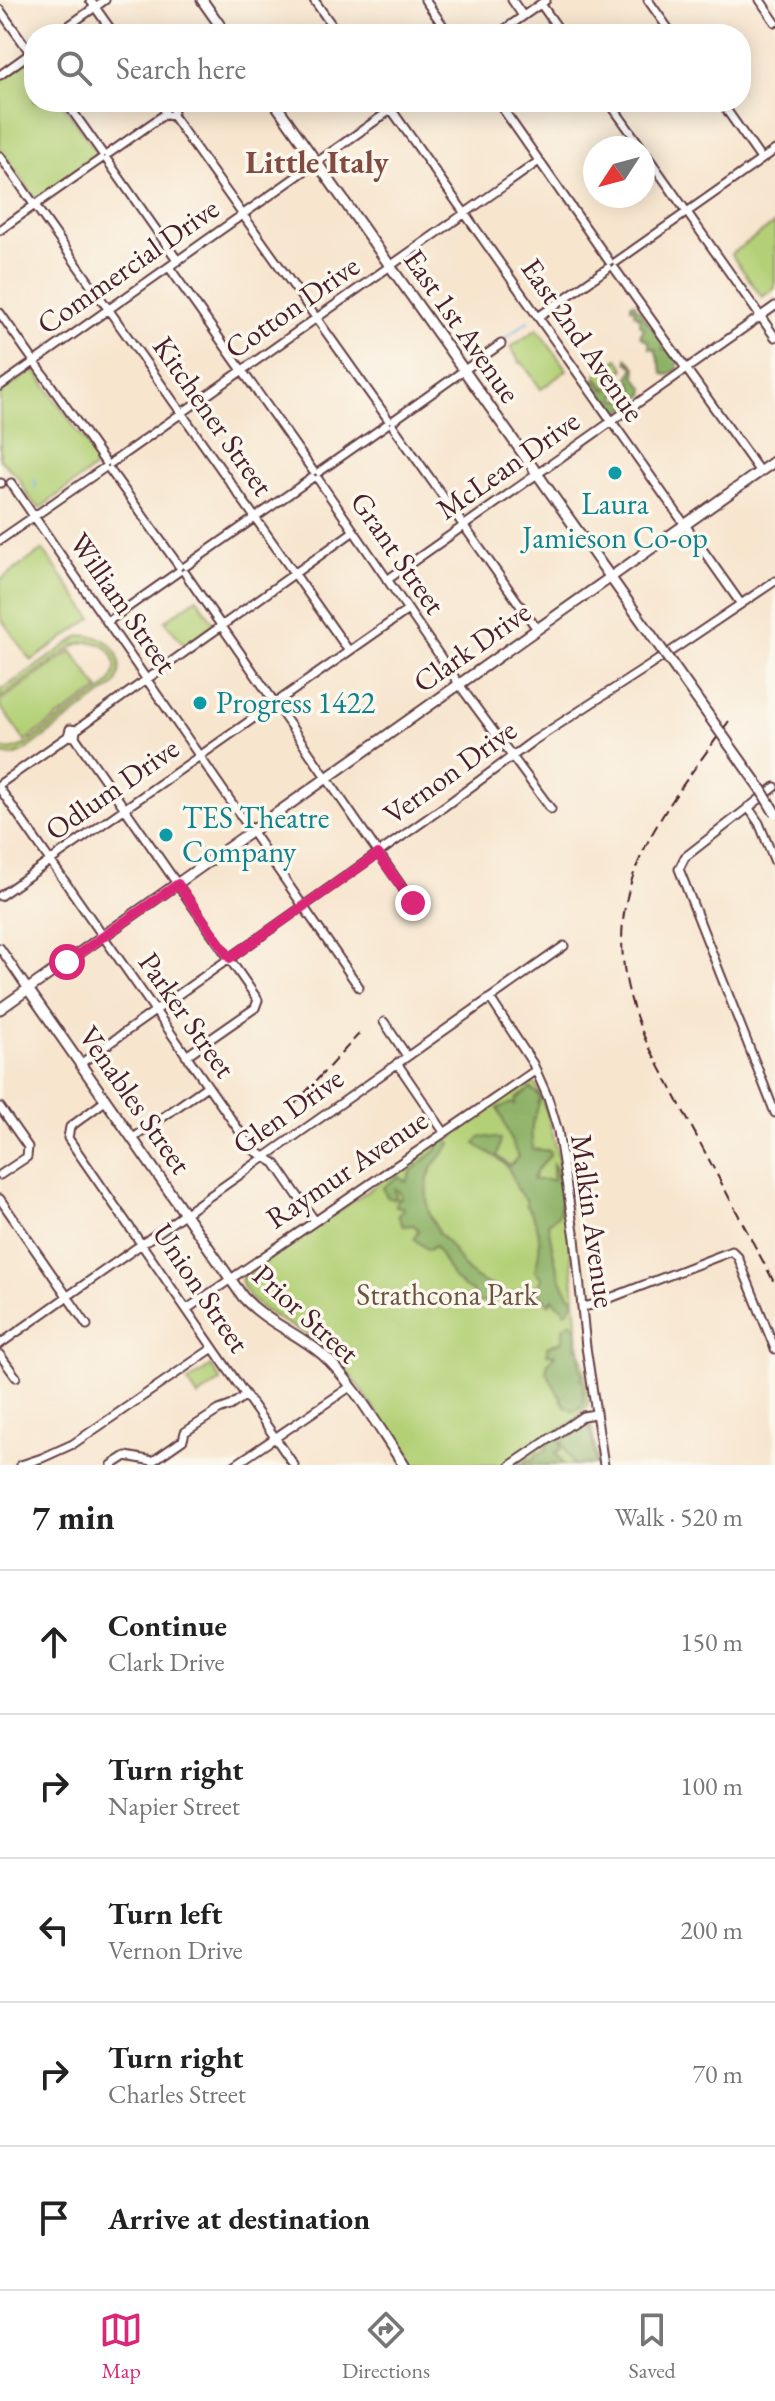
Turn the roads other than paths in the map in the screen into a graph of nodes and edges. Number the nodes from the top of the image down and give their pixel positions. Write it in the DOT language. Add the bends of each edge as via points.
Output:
graph roads {
  1 [pos="105,0"];
  2 [pos="202,0"];
  3 [pos="314,0"];
  4 [pos="425,0"];
  5 [pos="512,0"];
  6 [pos="648,0"];
  7 [pos="760,0"];
  8 [pos="543,2"];
  9 [pos="93,4"];
  10 [pos="0,10"];
  11 [pos="523,16"];
  12 [pos="775,22"];
  13 [pos="69,24"];
  14 [pos="107,24"];
  15 [pos="219,24"];
  16 [pos="331,24"];
  17 [pos="442,24"];
  18 [pos="512,24"];
  19 [pos="556,24"];
  20 [pos="665,24"];
  21 [pos="24,42"];
  22 [pos="24,60"];
  23 [pos="0,75"];
  24 [pos="73,112"];
  25 [pos="164,112"];
  26 [pos="170,112"];
  27 [pos="281,112"];
  28 [pos="381,112"];
  29 [pos="393,112"];
  30 [pos="505,112"];
  31 [pos="616,112"];
  32 [pos="728,112"];
  33 [pos="633,136"];
  34 [pos="775,150"];
  35 [pos="0,156"];
  36 [pos="104,156"];
  37 [pos="761,159"];
  38 [pos="539,161"];
  39 [pos="317,162"];
  40 [pos="655,167"];
  41 [pos="35,205"];
  42 [pos="687,212"];
  43 [pos="464,214"];
  44 [pos="243,215"];
  45 [pos="0,230"];
  46 [pos="178,261"];
  47 [pos="612,265"];
  48 [pos="390,266"];
  49 [pos="169,267"];
  50 [pos="775,306"];
  51 [pos="109,309"];
  52 [pos="0,313"];
  53 [pos="760,316"];
  54 [pos="538,317"];
  55 [pos="316,319"];
  56 [pos="775,337"];
  57 [pos="501,344"];
  58 [pos="34,362"];
  59 [pos="686,369"];
  60 [pos="464,370"];
  61 [pos="242,371"];
  62 [pos="0,386"];
  63 [pos="183,413"];
  64 [pos="612,422"];
  65 [pos="390,423"];
  66 [pos="775,461"];
  67 [pos="108,466"];
  68 [pos="760,472"];
  69 [pos="537,474"];
  70 [pos="315,475"];
  71 [pos="4,483"];
  72 [pos="34,517"];
  73 [pos="256,517"];
  74 [pos="686,525"];
  75 [pos="463,526"];
  76 [pos="354,531"];
  77 [pos="0,540"];
  78 [pos="182,569"];
  79 [pos="295,574"];
  80 [pos="612,578"];
  81 [pos="387,580"];
  82 [pos="775,581"];
  83 [pos="741,604"];
  84 [pos="408,610"];
  85 [pos="107,622"];
  86 [pos="221,626"];
  87 [pos="537,629"];
  88 [pos="349,651"];
  89 [pos="147,679"];
  90 [pos="460,684"];
  91 [pos="274,704"];
  92 [pos="73,734"];
  93 [pos="199,757"];
  94 [pos="512,757"];
  95 [pos="326,779"];
  96 [pos="0,786"];
  97 [pos="775,787"];
  98 [pos="748,807"];
  99 [pos="126,808"];
  100 [pos="551,809"];
  101 [pos="775,813"];
  102 [pos="252,832"];
  103 [pos="378,854"];
  104 [pos="51,861"];
  105 [pos="775,862"];
  106 [pos="178,884"];
  107 [pos="0,896"];
  108 [pos="413,903"];
  109 [pos="304,906"];
  110 [pos="103,937"];
  111 [pos="564,946"];
  112 [pos="0,948"];
  113 [pos="230,958"];
  114 [pos="359,987"];
  115 [pos="28,989"];
  116 [pos="490,998"];
  117 [pos="0,1009"];
  118 [pos="155,1011"];
  119 [pos="384,1022"];
  120 [pos="186,1056"];
  121 [pos="407,1056"];
  122 [pos="397,1063"];
  123 [pos="80,1064"];
  124 [pos="536,1070"];
  125 [pos="207,1086"];
  126 [pos="105,1101"];
  127 [pos="0,1107"];
  128 [pos="775,1113"];
  129 [pos="444,1132"];
  130 [pos="132,1139"];
  131 [pos="265,1157"];
  132 [pos="0,1175"];
  133 [pos="0,1199"];
  134 [pos="185,1213"];
  135 [pos="315,1221"];
  136 [pos="142,1243"];
  137 [pos="230,1279"];
  138 [pos="68,1296"];
  139 [pos="582,1307"];
  140 [pos="187,1309"];
  141 [pos="87,1325"];
  142 [pos="0,1344"];
  143 [pos="213,1348"];
  144 [pos="775,1349"];
  145 [pos="0,1355"];
  146 [pos="16,1377"];
  147 [pos="350,1387"];
  148 [pos="246,1395"];
  149 [pos="595,1414"];
  150 [pos="275,1438"];
  151 [pos="21,1465"];
  152 [pos="112,1465"];
  153 [pos="235,1465"];
  154 [pos="294,1465"];
  155 [pos="404,1465"];
  156 [pos="511,1465"];
  157 [pos="604,1465"];
  1 -- 9 [label="street"];
  2 -- 15 [label="main road"];
  3 -- 16 [label="street"];
  4 -- 17 [label="street"];
  5 -- 11 [label="street"];
  6 -- 20 [label="street"];
  7 -- 12 [label="street"];
  8 -- 11 [label="street"];
  8 -- 19 [label="street"];
  9 -- 13 [label="street"];
  9 -- 14 [label="street"];
  10 -- 21 [label="street"];
  11 -- 18 [label="street"];
  22 -- 23 [label="street"];
  24 -- 36 [label="street"];
  25 -- 36 [label="street"];
  26 -- 44 [label="street"];
  27 -- 39 [label="main road, East 1st Avenue"];
  28 -- 39 [label="street, Commercial Drive"];
  29 -- 43 [label="street, East 2nd Avenue"];
  30 -- 38 [label="street"];
  31 -- 33 [label="street"];
  32 -- 37 [label="street"];
  34 -- 37 [label="street"];
  35 -- 41 [label="street, Kitchener Street"];
  36 -- 41 [label="street"];
  36 -- 46 [label="street"];
  37 -- 42 [label="street"];
  38 -- 43 [label="street, Cotton Drive"];
  38 -- 47 [label="street"];
  39 -- 44 [label="street, Commercial Drive"];
  39 -- 48 [label="main road, East 1st Avenue"];
  40 -- 42 [label="street"];
  41 -- 45 [label="street"];
  41 -- 51 [label="street, Kitchener Street"];
  42 -- 47 [label="street"];
  42 -- 53 [label="street"];
  43 -- 48 [label="street, Cotton Drive"];
  43 -- 54 [label="street, East 2nd Avenue"];
  44 -- 46 [label="street, Commercial Drive"];
  44 -- 55 [label="street"];
  46 -- 49 [label="street, Commercial Drive"];
  47 -- 54 [label="street"];
  47 -- 59 [label="street"];
  48 -- 55 [label="street, Cotton Drive"];
  48 -- 60 [label="main road, East 1st Avenue"];
  49 -- 51 [label="street, Commercial Drive"];
  49 -- 61 [label="street, Grant Street"];
  50 -- 53 [label="street, McLean Drive"];
  51 -- 58 [label="street, Commercial Drive"];
  51 -- 63 [label="street, Kitchener Street"];
  52 -- 58 [label="street"];
  53 -- 56 [label="street"];
  53 -- 59 [label="street, McLean Drive"];
  54 -- 64 [label="street, East 2nd Avenue"];
  55 -- 61 [label="street, Cotton Drive"];
  55 -- 65 [label="street"];
  57 -- 60 [label="street"];
  58 -- 62 [label="street, Commercial Drive"];
  58 -- 67 [label="street"];
  59 -- 64 [label="street, McLean Drive"];
  59 -- 68 [label="street"];
  60 -- 65 [label="street"];
  60 -- 69 [label="main road, East 1st Avenue"];
  61 -- 63 [label="street, Cotton Drive"];
  61 -- 70 [label="street, Grant Street"];
  63 -- 67 [label="street, Cotton Drive"];
  63 -- 73 [label="street, Kitchener Street"];
  64 -- 69 [label="street, McLean Drive"];
  64 -- 74 [label="street, East 2nd Avenue"];
  65 -- 70 [label="street"];
  65 -- 75 [label="street"];
  66 -- 68 [label="main road, Clark Drive"];
  67 -- 72 [label="street, Cotton Drive"];
  67 -- 78 [label="street"];
  68 -- 74 [label="main road, Clark Drive"];
  69 -- 75 [label="street, McLean Drive"];
  69 -- 80 [label="main road, East 1st Avenue"];
  70 -- 73 [label="street"];
  70 -- 76 [label="street, Grant Street"];
  71 -- 72 [label="street, William Street"];
  72 -- 77 [label="street, Cotton Drive"];
  72 -- 85 [label="street, William Street"];
  73 -- 78 [label="street"];
  73 -- 79 [label="street, Kitchener Street"];
  74 -- 80 [label="main road, Clark Drive"];
  74 -- 83 [label="street, East 2nd Avenue"];
  75 -- 81 [label="street, McLean Drive"];
  75 -- 87 [label="street"];
  76 -- 79 [label="street"];
  76 -- 81 [label="street, Grant Street"];
  78 -- 85 [label="street"];
  78 -- 86 [label="street"];
  79 -- 86 [label="street"];
  79 -- 88 [label="street, Kitchener Street"];
  80 -- 87 [label="main road, Clark Drive"];
  80 -- 101 [label="main road, East 1st Avenue, bridge"];
  81 -- 84 [label="street, Grant Street"];
  82 -- 83 [label="street, Vernon Drive"];
  83 -- 94 [label="street, Vernon Drive"];
  84 -- 88 [label="street, Odlum Drive"];
  84 -- 90 [label="street, Grant Street"];
  85 -- 89 [label="street, William Street"];
  86 -- 89 [label="street"];
  86 -- 91 [label="street"];
  87 -- 90 [label="main road, Clark Drive"];
  88 -- 91 [label="street, Odlum Drive"];
  89 -- 92 [label="street"];
  89 -- 93 [label="street, William Street"];
  90 -- 94 [label="street, Grant Street"];
  90 -- 95 [label="main road, Clark Drive"];
  91 -- 93 [label="street, Odlum Drive"];
  91 -- 95 [label="street"];
  92 -- 96 [label="street"];
  92 -- 99 [label="street"];
  93 -- 99 [label="street, Odlum Drive"];
  93 -- 102 [label="street, William Street"];
  94 -- 100 [label="street, Grant Street"];
  94 -- 103 [label="street, Vernon Drive"];
  95 -- 102 [label="main road, Clark Drive"];
  95 -- 103 [label="street"];
  96 -- 104 [label="street, Parker Street"];
  97 -- 98 [label="street"];
  98 -- 105 [label="street"];
  98 -- 128 [label="street" via="685,857 680,874"];
  99 -- 104 [label="street, Odlum Drive"];
  99 -- 106 [label="street"];
  102 -- 106 [label="main road, Clark Drive"];
  102 -- 109 [label="street, William Street"];
  103 -- 108 [label="street"];
  103 -- 109 [label="street, Vernon Drive"];
  104 -- 107 [label="street, Odlum Drive"];
  104 -- 110 [label="street, Parker Street"];
  106 -- 110 [label="main road, Clark Drive"];
  106 -- 113 [label="street"];
  109 -- 113 [label="street, Vernon Drive"];
  109 -- 114 [label="street, William Street"];
  110 -- 115 [label="main road, Clark Drive"];
  110 -- 118 [label="street, Parker Street"];
  111 -- 116 [label="street, Glen Drive"];
  112 -- 115 [label="street, Venables Street"];
  113 -- 118 [label="street, Vernon Drive"];
  113 -- 120 [label="street" via="258,1003"];
  115 -- 117 [label="main road, Clark Drive"];
  115 -- 123 [label="main road, Venables Street"];
  116 -- 121 [label="street, Glen Drive"];
  116 -- 124 [label="street, Malkin Avenue"];
  118 -- 120 [label="street, Parker Street"];
  118 -- 123 [label="street, Vernon Drive"];
  119 -- 121 [label="street"];
  120 -- 125 [label="street, Parker Street"];
  121 -- 122 [label="street, Glen Drive"];
  122 -- 129 [label="street"];
  122 -- 131 [label="street, Glen Drive"];
  123 -- 126 [label="main road, Venables Street"];
  124 -- 129 [label="street, Raymur Avenue"];
  124 -- 139 [label="street, Malkin Avenue" via="563,1153"];
  125 -- 130 [label="street"];
  125 -- 131 [label="street, Parker Street" via="252,1149"];
  126 -- 130 [label="main road, Venables Street"];
  126 -- 136 [label="street, Union Street" via="70,1127 68,1138"];
  127 -- 132 [label="street" via="28,1147 27,1157"];
  129 -- 135 [label="street, Raymur Avenue"];
  130 -- 134 [label="main road, Venables Street"];
  131 -- 134 [label="street, Glen Drive"];
  131 -- 135 [label="street, Parker Street" via="275,1163"];
  133 -- 138 [label="street"];
  134 -- 136 [label="street, Glen Drive"];
  134 -- 137 [label="main road, Venables Street"];
  135 -- 137 [label="street, Raymur Avenue"];
  136 -- 138 [label="street, Glen Drive"];
  136 -- 140 [label="street, Union Street"];
  137 -- 140 [label="street, Raymur Avenue"];
  137 -- 147 [label="main road, Prior Street" via="260,1314 320,1352"];
  138 -- 141 [label="street"];
  138 -- 142 [label="street, Glen Drive"];
  139 -- 144 [label="street" via="733,1252"];
  139 -- 149 [label="street, Malkin Avenue"];
  140 -- 143 [label="street, Union Street"];
  143 -- 148 [label="street, Union Street"];
  143 -- 151 [label="street" via="73,1444"];
  145 -- 146 [label="street"];
  147 -- 150 [label="street"];
  147 -- 155 [label="main road, Prior Street"];
  148 -- 150 [label="street, Union Street"];
  148 -- 152 [label="street" via="185,1432 183,1440 153,1461 126,1456"];
  149 -- 156 [label="street" via="583,1416"];
  149 -- 157 [label="street, Malkin Avenue"];
  150 -- 153 [label="street"];
  150 -- 154 [label="street, Union Street"];
}
